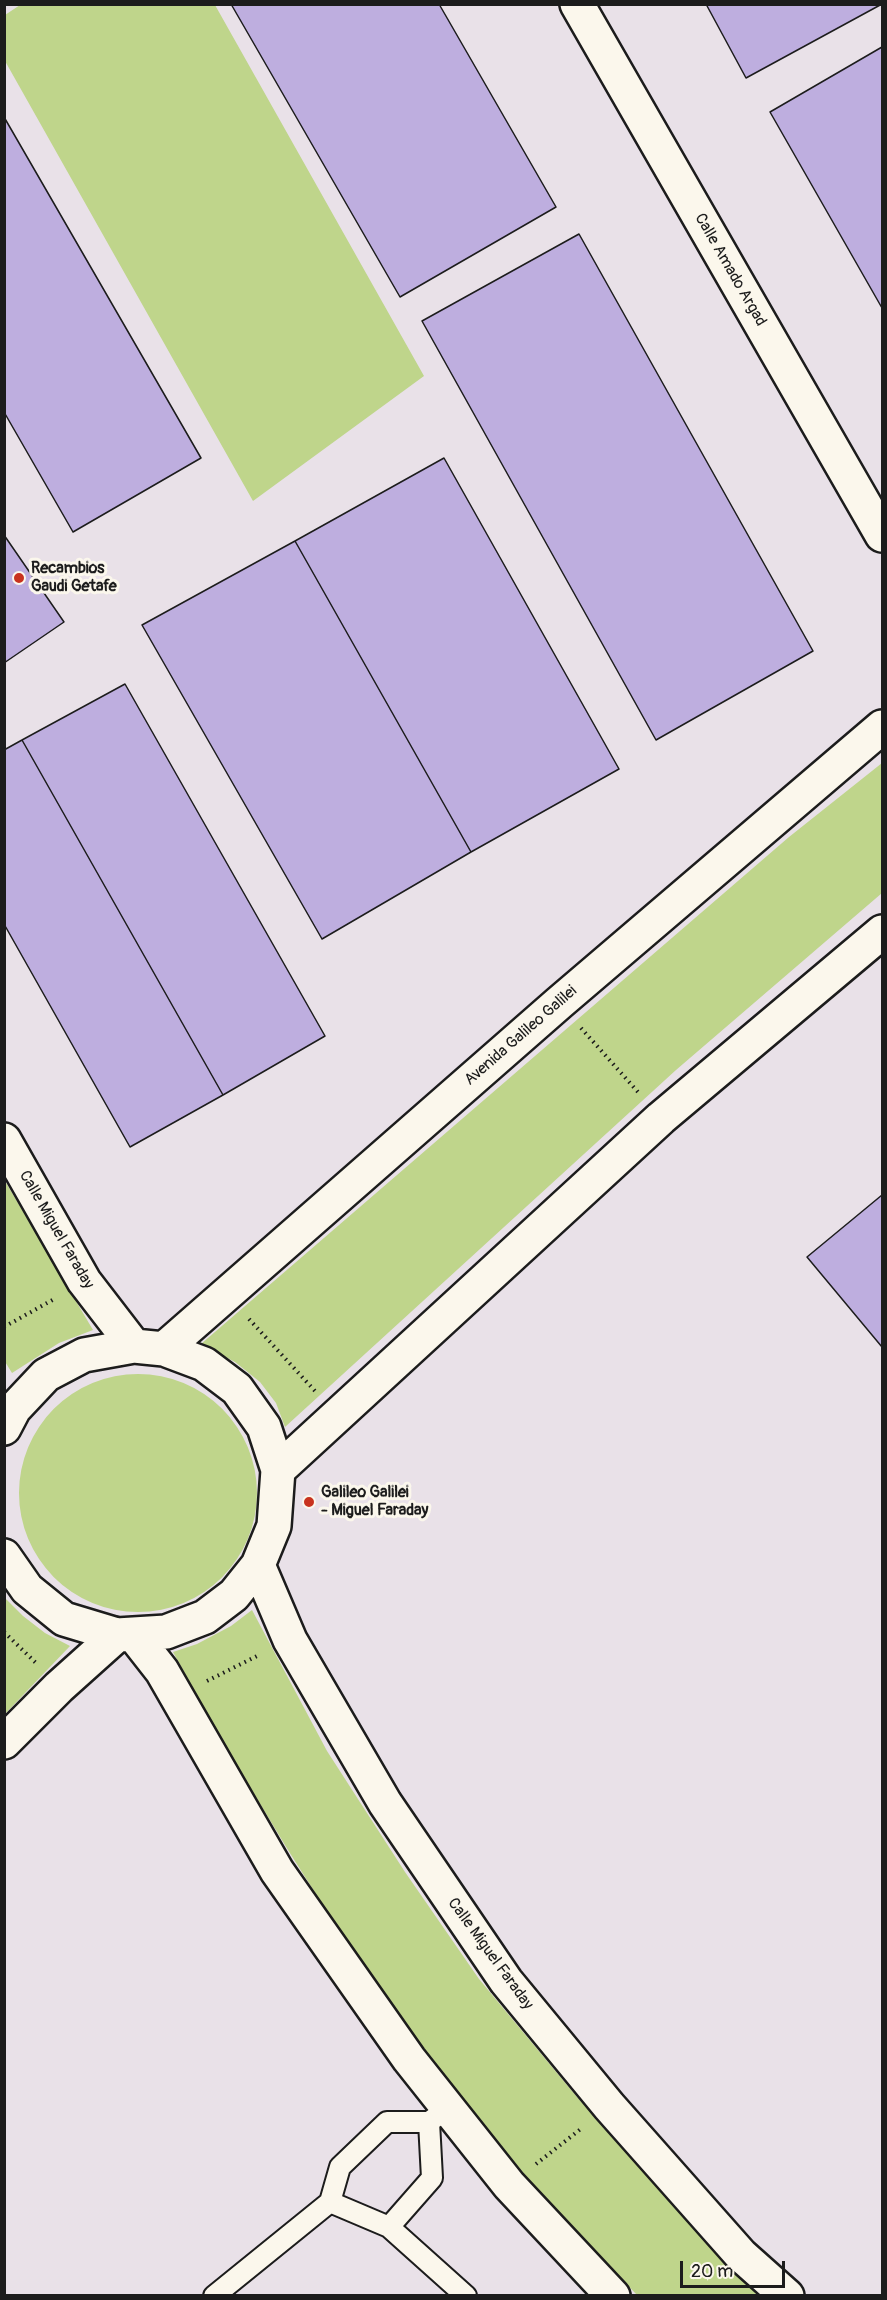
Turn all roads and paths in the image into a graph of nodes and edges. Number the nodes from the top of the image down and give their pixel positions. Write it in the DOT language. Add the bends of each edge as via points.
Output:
graph roads {
  1 [pos="577,4"];
  2 [pos="882,535"];
  3 [pos="882,727"];
  4 [pos="882,932"];
  5 [pos="559,1002"];
  6 [pos="661,1118"];
  7 [pos="4,1140"];
  8 [pos="84,1281"];
  9 [pos="226,1294"];
  10 [pos="4,1327"];
  11 [pos="149,1347"];
  12 [pos="338,1415"];
  13 [pos="5,1426"];
  14 [pos="278,1470"];
  15 [pos="4,1556"];
  16 [pos="258,1565"];
  17 [pos="4,1632"];
  18 [pos="125,1635"];
  19 [pos="291,1640"];
  20 [pos="59,1687"];
  21 [pos="177,1696"];
  22 [pos="4,1742"];
  23 [pos="609,2106"];
  24 [pos="439,2115"];
  25 [pos="510,2185"];
  26 [pos="330,2202"];
  27 [pos="389,2227"];
  28 [pos="214,2295"];
  29 [pos="466,2295"];
  30 [pos="613,2295"];
  31 [pos="787,2295"];
  1 -- 2 [label="street, Calle Amado Argad"];
  3 -- 5 [label="street, Avenida Galileo Galilei"];
  4 -- 6 [label="street"];
  5 -- 6 [label="path"];
  5 -- 9 [label="street, Avenida Galileo Galilei"];
  6 -- 12 [label="street"];
  7 -- 8 [label="street, Calle Miguel Faraday"];
  8 -- 10 [label="path"];
  8 -- 11 [label="street, Calle Miguel Faraday"];
  9 -- 11 [label="street, Avenida Galileo Galilei"];
  9 -- 12 [label="path"];
  11 -- 13 [label="street" via="84,1355 46,1375 14,1409"];
  11 -- 14 [label="street" via="204,1364 237,1389 264,1427"];
  12 -- 14 [label="street"];
  14 -- 16 [label="street" via="274,1526"];
  15 -- 18 [label="street" via="27,1589 64,1619"];
  16 -- 18 [label="street" via="234,1595 205,1617 166,1632"];
  16 -- 19 [label="street, Calle Miguel Faraday"];
  17 -- 20 [label="path"];
  18 -- 20 [label="street"];
  18 -- 21 [label="street" via="162,1671"];
  19 -- 21 [label="path"];
  19 -- 23 [label="street, Calle Miguel Faraday" via="385,1803 506,1981"];
  20 -- 22 [label="street"];
  21 -- 24 [label="street" via="277,1871 409,2059"];
  23 -- 25 [label="path"];
  23 -- 31 [label="street, Calle Miguel Faraday" via="741,2255"];
  24 -- 25 [label="street"];
  24 -- 26 [label="lane" via="387,2122 340,2167"];
  24 -- 27 [label="lane" via="432,2178"];
  25 -- 30 [label="street"];
  26 -- 27 [label="lane"];
  26 -- 28 [label="lane"];
  27 -- 29 [label="lane"];
}
